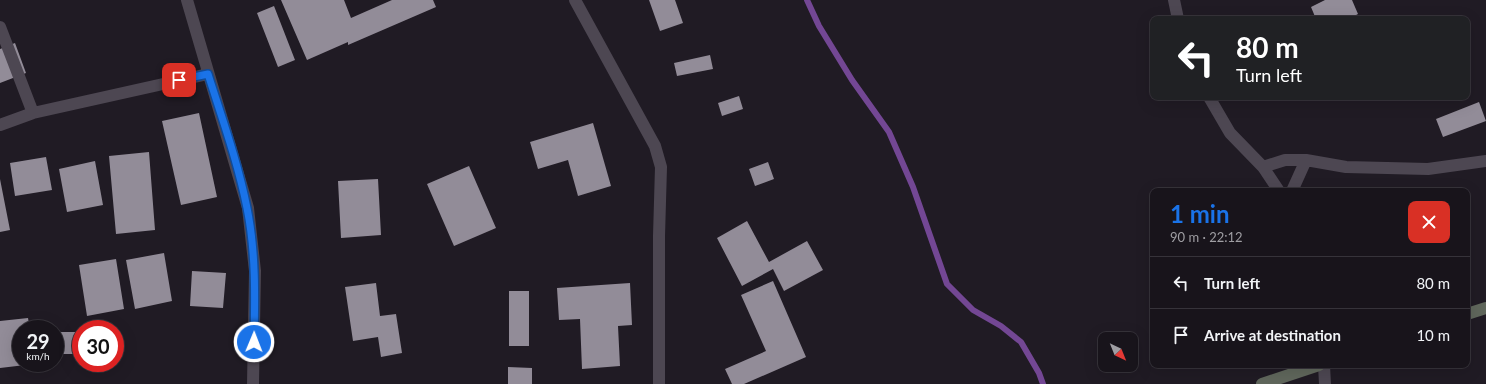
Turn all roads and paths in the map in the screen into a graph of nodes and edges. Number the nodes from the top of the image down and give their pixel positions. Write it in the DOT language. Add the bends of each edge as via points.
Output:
graph roads {
  1 [pos="187,0"];
  2 [pos="575,0"];
  3 [pos="1174,0"];
  4 [pos="1177,16"];
  5 [pos="0,27"];
  6 [pos="208,74"];
  7 [pos="1211,100"];
  8 [pos="33,113"];
  9 [pos="0,125"];
  10 [pos="1306,160"];
  11 [pos="1486,161"];
  12 [pos="1263,167"];
  13 [pos="1277,188"];
  14 [pos="1293,188"];
  15 [pos="1486,308"];
  16 [pos="1470,313"];
  17 [pos="1310,368"];
  18 [pos="1324,368"];
  19 [pos="253,384"];
  20 [pos="659,384"];
  21 [pos="1262,384"];
  22 [pos="1325,384"];
  1 -- 6 [label="street"];
  2 -- 20 [label="street" via="655,146 661,167"];
  3 -- 4 [label="street"];
  5 -- 8 [label="street"];
  6 -- 8 [label="street"];
  6 -- 19 [label="street" via="248,208 255,271"];
  7 -- 12 [label="street" via="1230,133"];
  8 -- 9 [label="street"];
  10 -- 11 [label="street" via="1346,167 1428,169"];
  10 -- 12 [label="street" via="1285,160"];
  10 -- 14 [label="street"];
  12 -- 13 [label="street"];
  15 -- 16 [label="street"];
  17 -- 21 [label="street"];
  18 -- 22 [label="street"];
}
